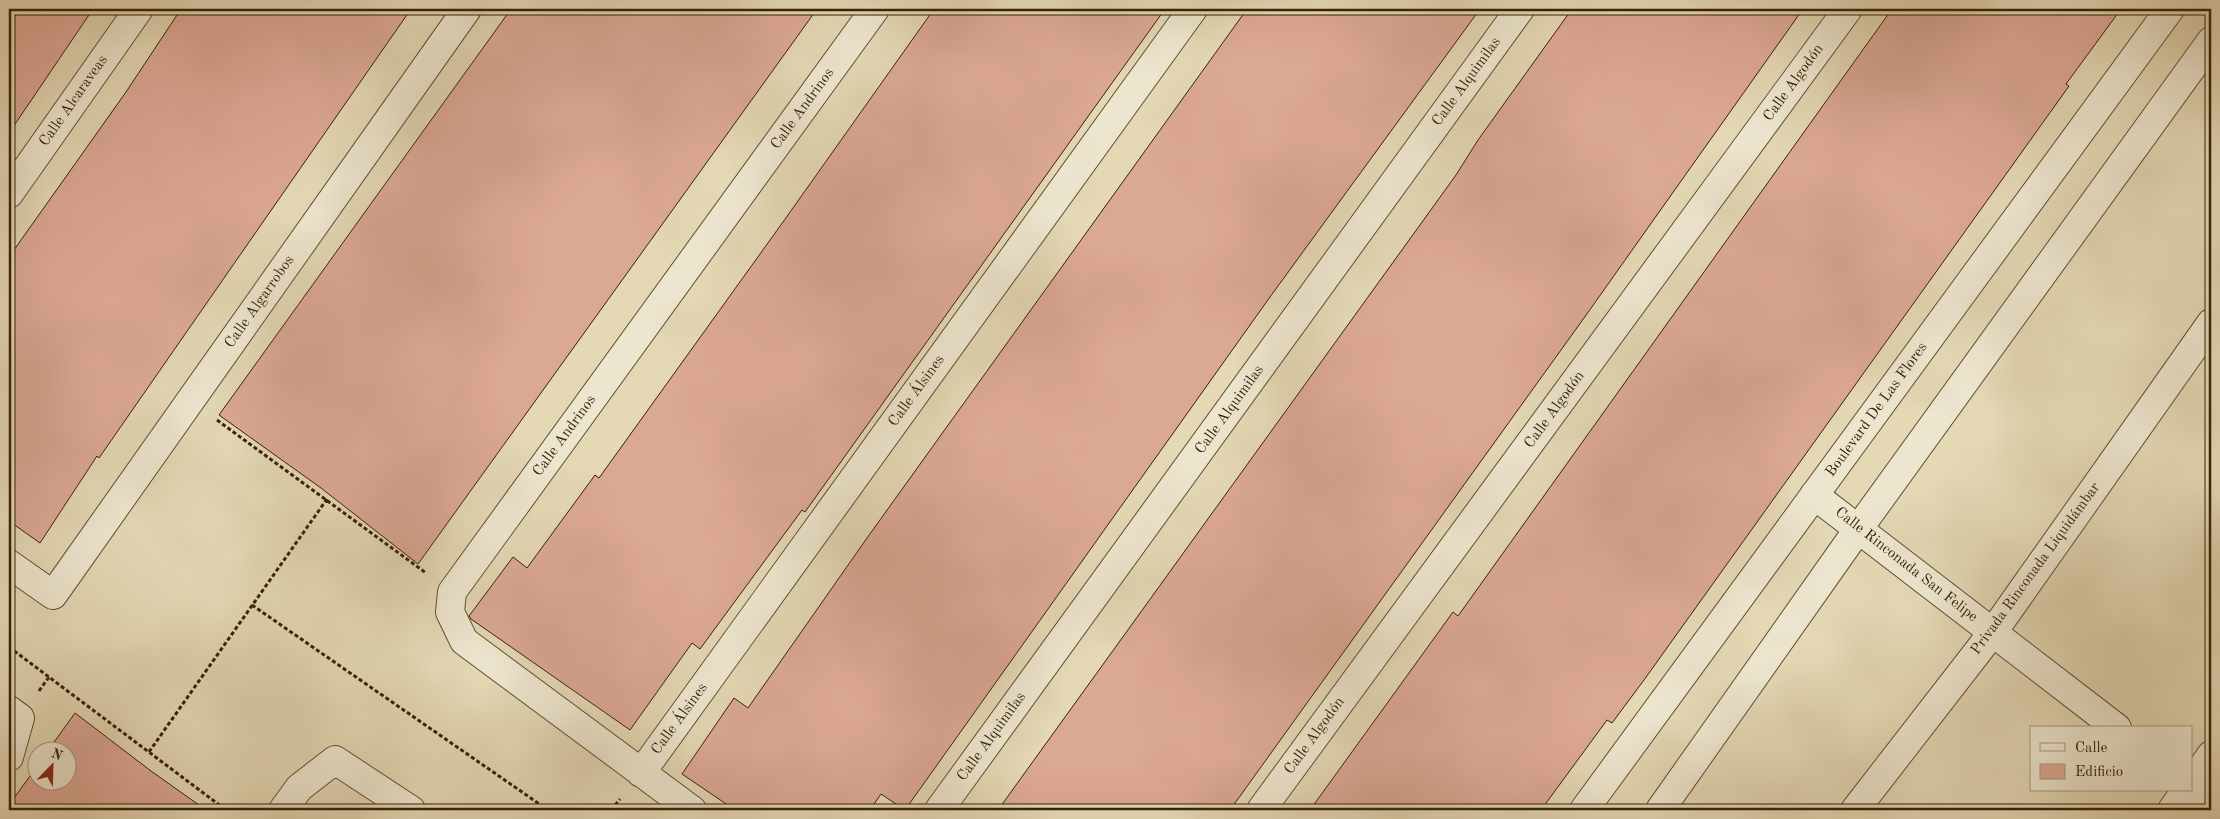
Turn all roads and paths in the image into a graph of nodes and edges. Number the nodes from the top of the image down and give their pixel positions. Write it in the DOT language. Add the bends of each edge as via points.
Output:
graph roads {
  1 [pos="139,9"];
  2 [pos="467,9"];
  3 [pos="875,9"];
  4 [pos="1193,9"];
  5 [pos="1520,9"];
  6 [pos="1848,9"];
  7 [pos="2170,9"];
  8 [pos="2211,41"];
  9 [pos="9,194"];
  10 [pos="2211,322"];
  11 [pos="190,401"];
  12 [pos="1814,495"];
  13 [pos="328,499"];
  14 [pos="1859,528"];
  15 [pos="9,564"];
  16 [pos="452,592"];
  17 [pos="252,605"];
  18 [pos="1993,632"];
  19 [pos="9,647"];
  20 [pos="14,714"];
  21 [pos="2114,726"];
  22 [pos="149,752"];
  23 [pos="2211,755"];
  24 [pos="9,758"];
  25 [pos="641,772"];
  26 [pos="2192,784"];
  27 [pos="2192,786"];
  28 [pos="2185,792"];
  29 [pos="2211,801"];
  30 [pos="226,810"];
  31 [pos="283,810"];
  32 [pos="411,810"];
  33 [pos="548,810"];
  34 [pos="692,810"];
  35 [pos="939,810"];
  36 [pos="1261,810"];
  37 [pos="1584,810"];
  38 [pos="1660,810"];
  39 [pos="1855,810"];
  40 [pos="2172,810"];
  1 -- 9 [label="street, Calle Alcaraveas"];
  2 -- 11 [label="street, Calle Algarrobos"];
  3 -- 16 [label="street, Calle Andrinos"];
  4 -- 25 [label="street, Calle Álsines"];
  5 -- 35 [label="street, Calle Alquimilas"];
  6 -- 36 [label="street, Calle Algodón"];
  7 -- 12 [label="street, Boulevard De Las Flores"];
  8 -- 14 [label="street"];
  10 -- 18 [label="street, Privada Rinconada Liquidámbar"];
  11 -- 13 [label="path"];
  11 -- 15 [label="street, Calle Algarrobos" via="53,595"];
  12 -- 14 [label="street, Calle Rinconada San Felipe"];
  12 -- 37 [label="street, Boulevard De Las Flores"];
  13 -- 16 [label="path"];
  13 -- 17 [label="path"];
  14 -- 18 [label="street, Calle Rinconada San Felipe"];
  14 -- 38 [label="street"];
  16 -- 25 [label="street" via="450,612 464,641"];
  17 -- 22 [label="path"];
  17 -- 33 [label="path"];
  18 -- 21 [label="street, Calle Rinconada San Felipe"];
  18 -- 39 [label="street, Privada Rinconada Liquidámbar"];
  19 -- 22 [label="path"];
  20 -- 24 [label="street"];
  22 -- 30 [label="path"];
  23 -- 26 [label="street"];
  25 -- 34 [label="street"];
  27 -- 29 [label="street"];
  28 -- 40 [label="street"];
  31 -- 32 [label="street" via="299,788 335,760"];
}
